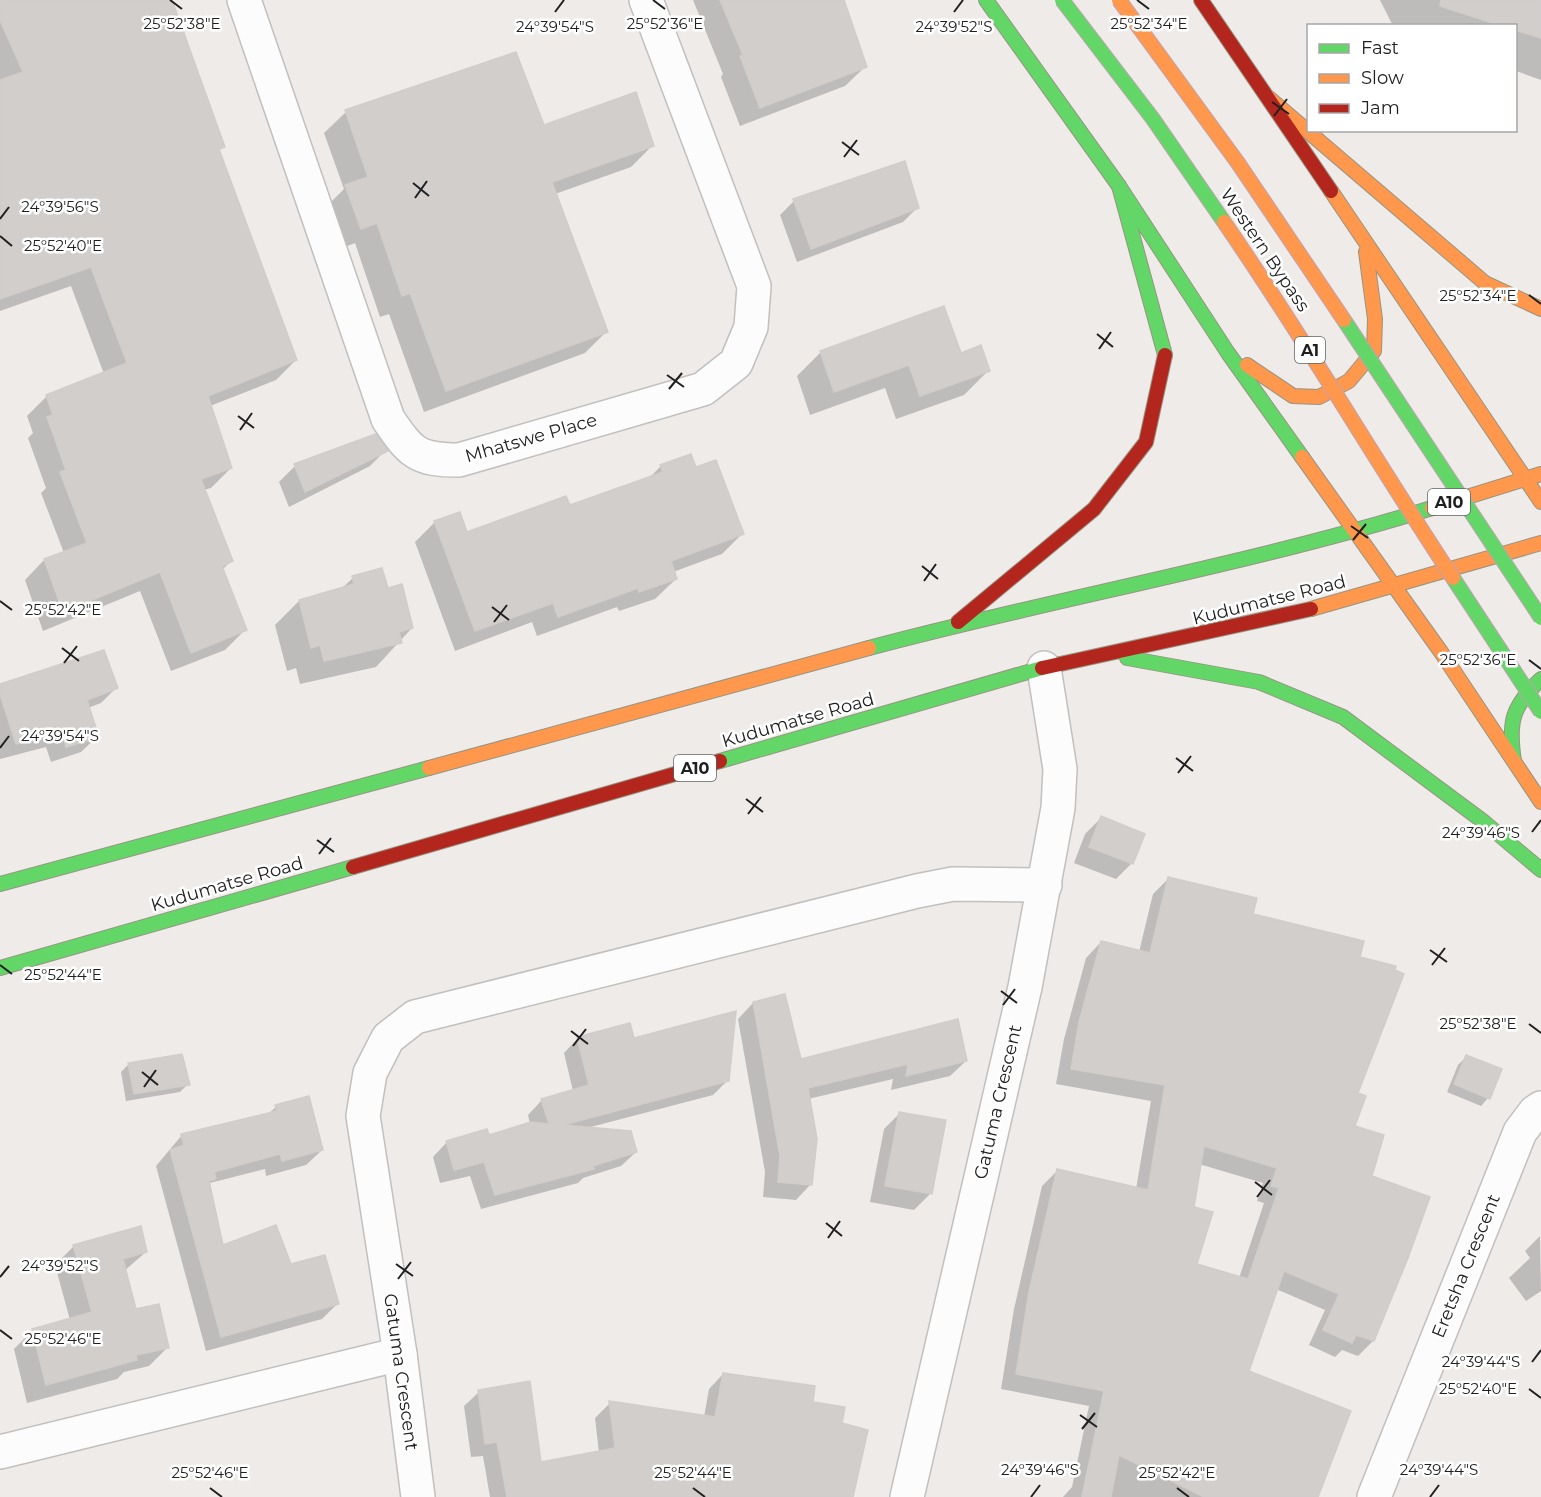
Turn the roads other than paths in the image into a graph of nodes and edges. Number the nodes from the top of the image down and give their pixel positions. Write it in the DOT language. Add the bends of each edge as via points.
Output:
graph roads {
  1 [pos="244,0"];
  2 [pos="646,0"];
  3 [pos="986,0"];
  4 [pos="1062,0"];
  5 [pos="1119,0"];
  6 [pos="1202,0"];
  7 [pos="1269,98"];
  8 [pos="1307,131"];
  9 [pos="1309,132"];
  10 [pos="1119,186"];
  11 [pos="1365,244"];
  12 [pos="1541,309"];
  13 [pos="1228,353"];
  14 [pos="1541,474"];
  15 [pos="1525,479"];
  16 [pos="1541,502"];
  17 [pos="1357,531"];
  18 [pos="1541,543"];
  19 [pos="1395,586"];
  20 [pos="1541,618"];
  21 [pos="955,626"];
  22 [pos="1105,654"];
  23 [pos="1044,668"];
  24 [pos="1541,679"];
  25 [pos="1541,711"];
  26 [pos="1514,762"];
  27 [pos="1541,802"];
  28 [pos="1541,870"];
  29 [pos="0,884"];
  30 [pos="1045,885"];
  31 [pos="0,968"];
  32 [pos="1541,1108"];
  33 [pos="400,1354"];
  34 [pos="0,1452"];
  35 [pos="418,1497"];
  36 [pos="907,1497"];
  37 [pos="1374,1497"];
  1 -- 2 [label="street, Mhatswe Place" via="388,419 408,447 431,460 459,460 703,389 736,363 751,327 754,286"];
  3 -- 10 [label="main road"];
  4 -- 25 [label="main road, Western Bypass / A1, bridge" via="1153,119 1260,275 1398,495"];
  5 -- 20 [label="main road, Western Bypass / A1, bridge" via="1306,263"];
  6 -- 7 [label="main road"];
  7 -- 8 [label="main road"];
  7 -- 11 [label="main road"];
  9 -- 12 [label="main road" via="1485,283"];
  10 -- 13 [label="main road"];
  10 -- 21 [label="main road" via="1165,356 1146,442 1094,508"];
  11 -- 13 [label="main road" via="1375,319 1374,351 1349,381 1319,397 1293,396"];
  11 -- 15 [label="main road"];
  13 -- 17 [label="main road"];
  14 -- 15 [label="main road, A10"];
  15 -- 16 [label="main road"];
  15 -- 17 [label="main road, A10"];
  17 -- 19 [label="main road"];
  17 -- 21 [label="main road, A10"];
  18 -- 19 [label="main road, Kudumatse Road / A10"];
  19 -- 22 [label="main road, Kudumatse Road / A10" via="1177,641"];
  19 -- 26 [label="main road"];
  21 -- 29 [label="main road, A10"];
  22 -- 23 [label="main road, Kudumatse Road / A10"];
  22 -- 28 [label="main road" via="1259,682 1343,717 1484,822"];
  23 -- 30 [label="street, Gatuma Crescent" via="1060,769 1058,808"];
  23 -- 31 [label="main road, Kudumatse Road / A10"];
  24 -- 26 [label="main road" via="1521,696 1509,729"];
  26 -- 27 [label="main road"];
  30 -- 33 [label="street, Gatuma Crescent" via="953,884 917,891 415,1017 388,1038 370,1072 363,1116"];
  30 -- 36 [label="street, Gatuma Crescent"];
  32 -- 37 [label="street, Eretsha Crescent" via="1520,1132"];
  33 -- 34 [label="street"];
  33 -- 35 [label="street, Gatuma Crescent"];
}
